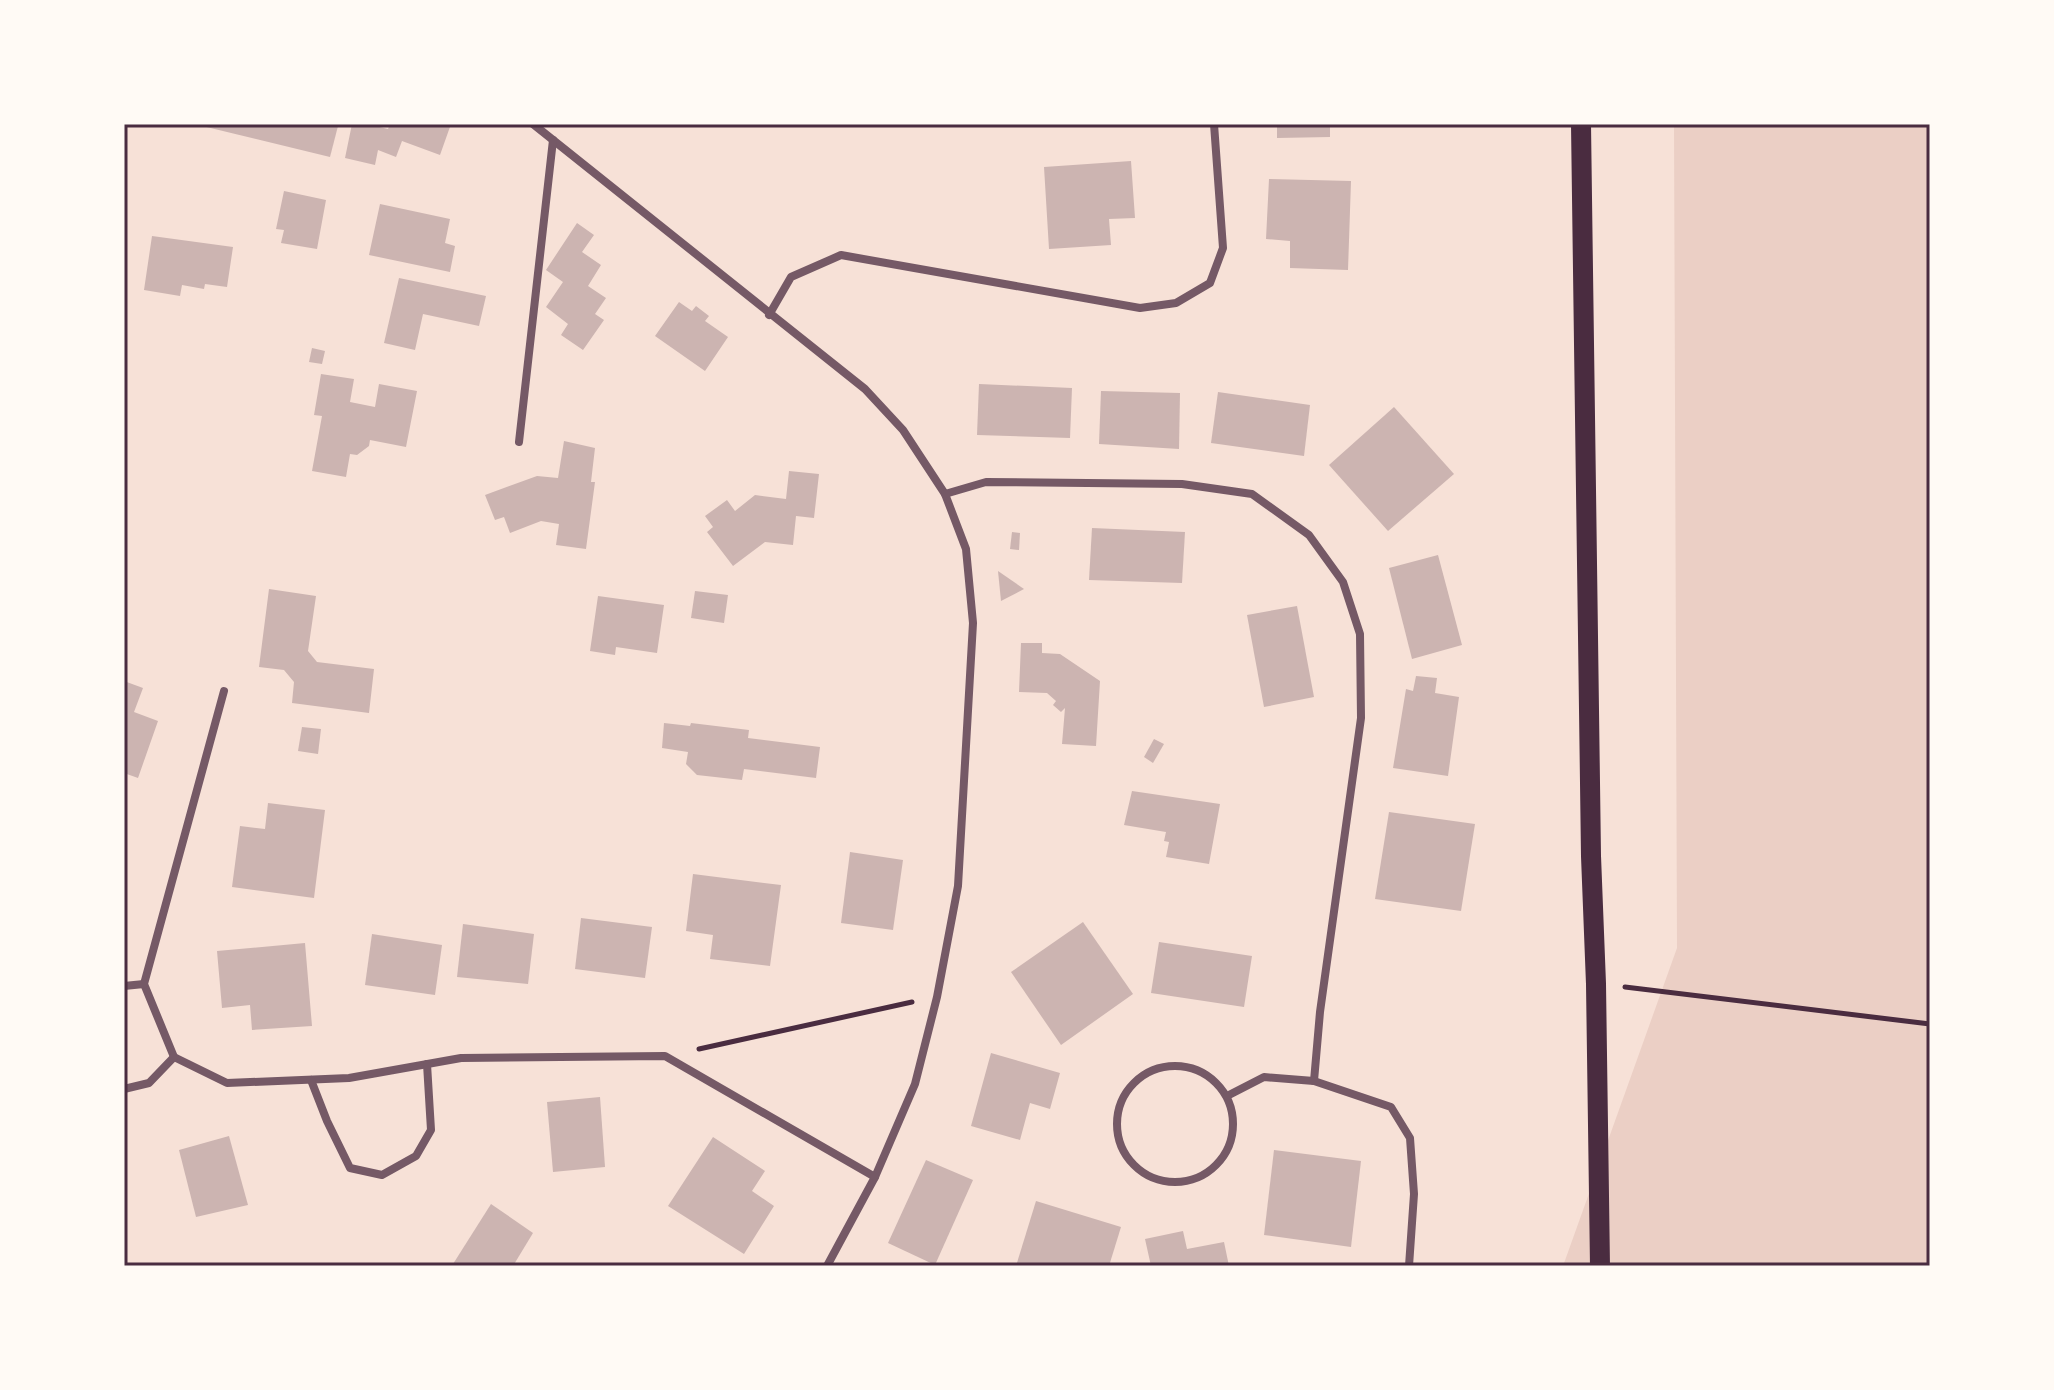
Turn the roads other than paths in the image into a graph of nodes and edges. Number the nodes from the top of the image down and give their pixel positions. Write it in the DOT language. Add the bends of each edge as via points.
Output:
graph roads {
  1 [pos="533,124"];
  2 [pos="1214,124"];
  3 [pos="1581,124"];
  4 [pos="553,140"];
  5 [pos="769,315"];
  6 [pos="519,442"];
  7 [pos="945,494"];
  8 [pos="224,691"];
  9 [pos="144,984"];
  10 [pos="124,986"];
  11 [pos="174,1057"];
  12 [pos="427,1064"];
  13 [pos="311,1080"];
  14 [pos="1314,1081"];
  15 [pos="124,1089"];
  16 [pos="1227,1096"];
  17 [pos="875,1177"];
  18 [pos="827,1266"];
  19 [pos="1409,1266"];
  20 [pos="1600,1266"];
  1 -- 4 [label="street"];
  2 -- 5 [label="street" via="1223,248 1210,283 1176,303 1140,308 841,255 791,277"];
  3 -- 20 [label="main road"];
  4 -- 5 [label="street"];
  4 -- 6 [label="street"];
  5 -- 7 [label="street" via="865,389 903,430"];
  7 -- 14 [label="street" via="986,482 1182,484 1252,494 1309,535 1343,582 1360,634 1361,718"];
  7 -- 17 [label="street" via="966,549 973,623 958,886 915,1084"];
  8 -- 9 [label="street"];
  9 -- 10 [label="street"];
  9 -- 11 [label="street"];
  11 -- 13 [label="street" via="227,1083"];
  11 -- 15 [label="street" via="149,1083"];
  12 -- 13 [label="street"];
  12 -- 13 [label="street" via="431,1130 416,1156 382,1175 350,1168"];
  12 -- 17 [label="street" via="461,1058 665,1056"];
  14 -- 16 [label="street" via="1264,1077"];
  14 -- 19 [label="street" via="1391,1107 1410,1138 1414,1194"];
  16 -- 16 [label="street" via="1233,1134 1214,1167 1179,1182 1159,1180 1128,1158 1117,1122 1130,1087 1144,1075 1171,1066 1199,1070"];
  17 -- 18 [label="street"];
}
